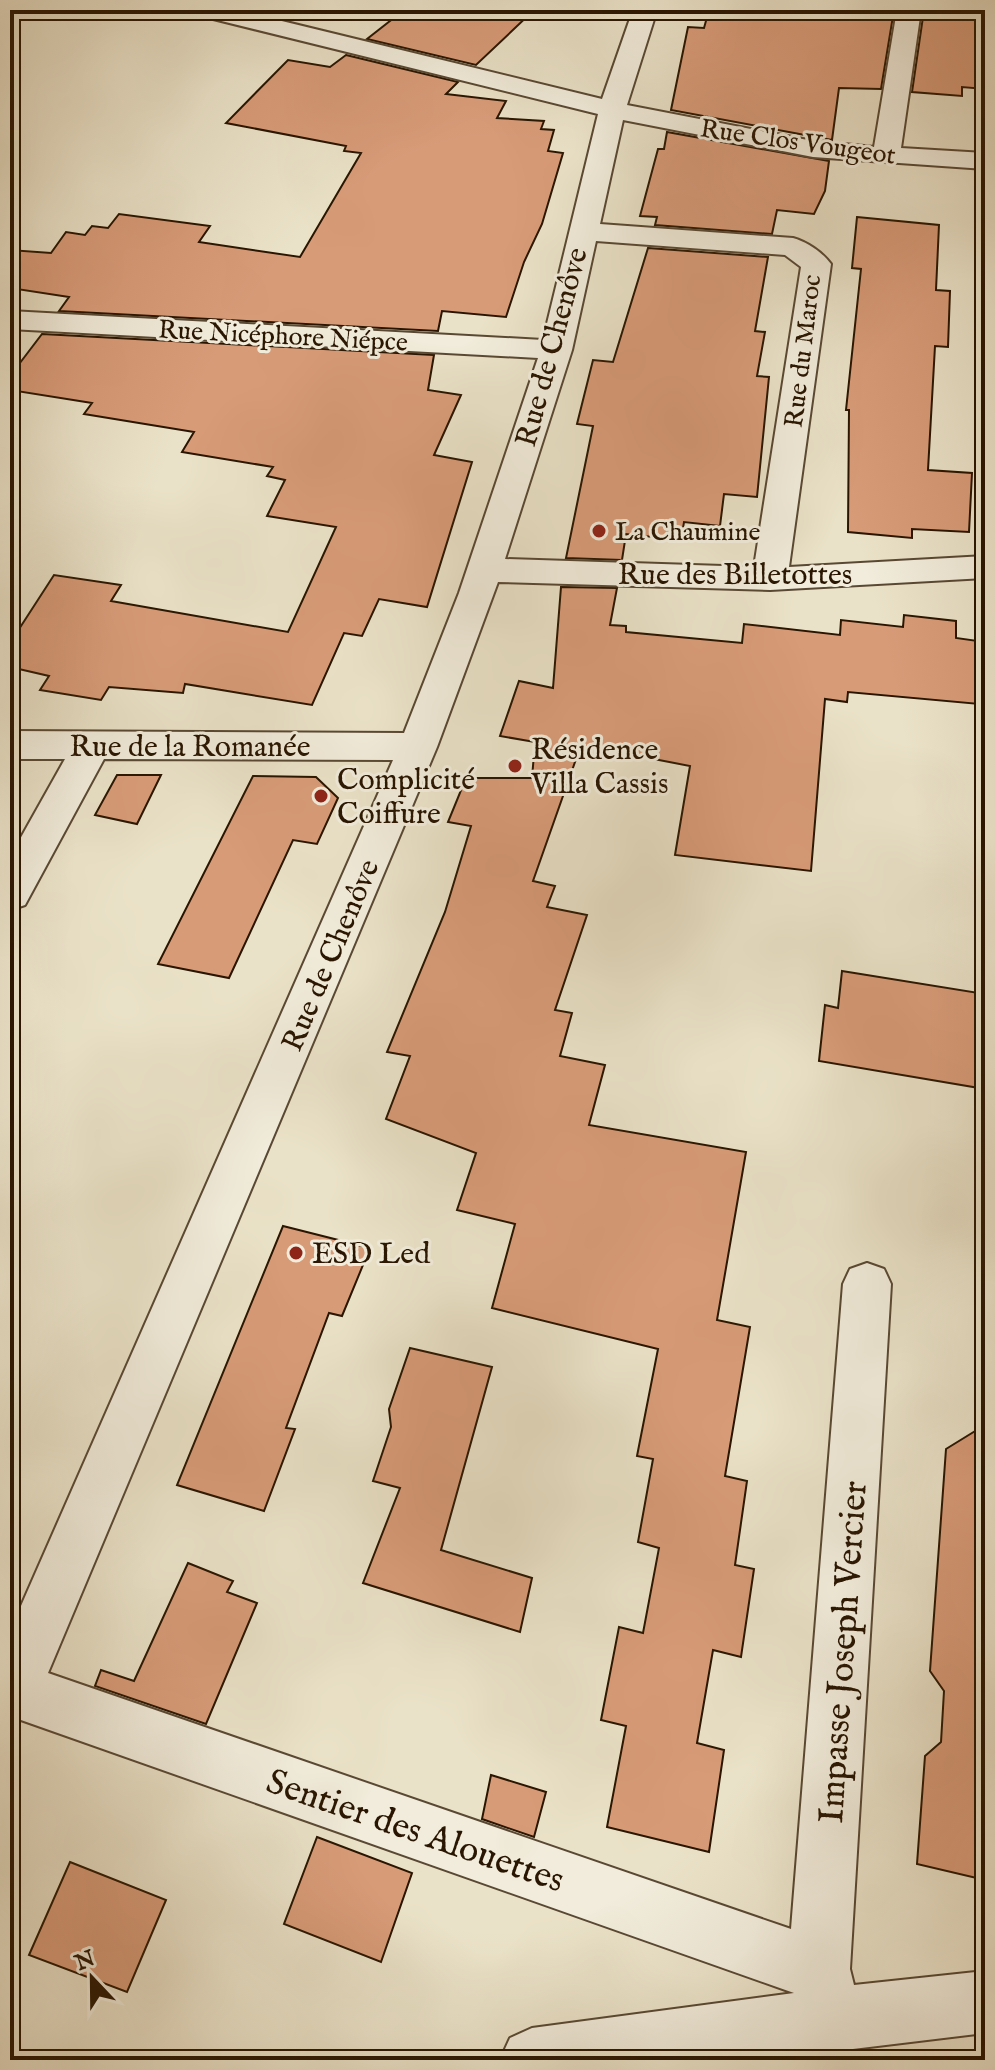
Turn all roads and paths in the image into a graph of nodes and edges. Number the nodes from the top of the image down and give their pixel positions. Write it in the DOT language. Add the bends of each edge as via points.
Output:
graph roads {
  1 [pos="206,10"];
  2 [pos="645,10"];
  3 [pos="909,10"];
  4 [pos="612,109"];
  5 [pos="886,156"];
  6 [pos="985,161"];
  7 [pos="582,231"];
  8 [pos="10,320"];
  9 [pos="556,350"];
  10 [pos="985,567"];
  11 [pos="484,570"];
  12 [pos="770,579"];
  13 [pos="10,745"];
  14 [pos="92,746"];
  15 [pos="418,747"];
  16 [pos="10,894"];
  17 [pos="867,1284"];
  18 [pos="12,1692"];
  19 [pos="826,1994"];
  20 [pos="985,2002"];
  21 [pos="532,2060"];
  1 -- 4 [label="street, Rue Clos Vougeot"];
  2 -- 4 [label="street, Rue de Chenôve"];
  3 -- 5 [label="street"];
  4 -- 5 [label="street, Rue Clos Vougeot" via="813,149"];
  4 -- 7 [label="street, Rue de Chenôve"];
  5 -- 6 [label="street, Rue Clos Vougeot"];
  7 -- 9 [label="street, Rue de Chenôve"];
  7 -- 12 [label="street, Rue du Maroc" via="793,247 816,264"];
  8 -- 9 [label="street, Rue Nicéphore Niépce"];
  9 -- 11 [label="street, Rue de Chenôve"];
  10 -- 12 [label="street, Rue des Billetottes"];
  11 -- 12 [label="street, Rue des Billetottes"];
  11 -- 15 [label="street, Rue de Chenôve"];
  13 -- 14 [label="street, Rue de la Romanée"];
  14 -- 15 [label="street, Rue de la Romanée"];
  14 -- 16 [label="street"];
  15 -- 18 [label="street, Rue de Chenôve"];
  17 -- 19 [label="street, Impasse Joseph Vercier"];
  18 -- 19 [label="street, Sentier des Alouettes"];
  19 -- 20 [label="street"];
  19 -- 21 [label="street"];
}
